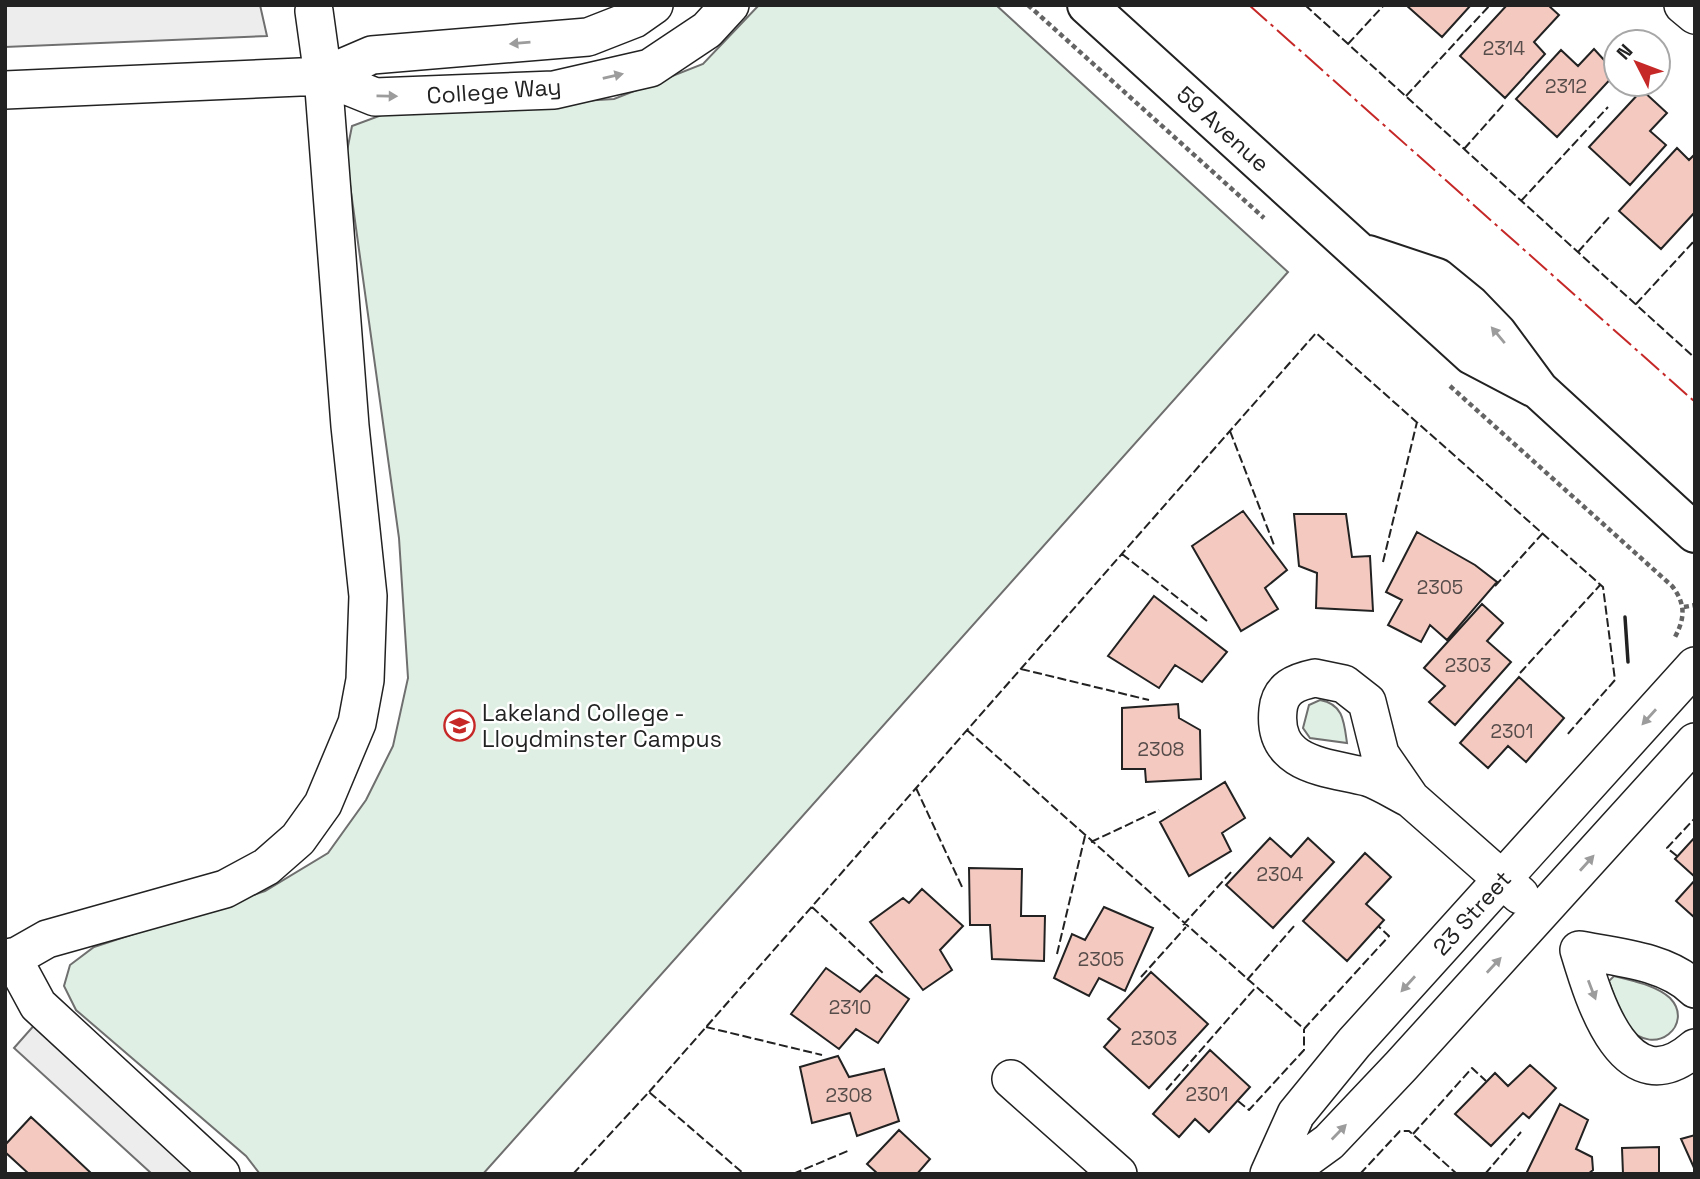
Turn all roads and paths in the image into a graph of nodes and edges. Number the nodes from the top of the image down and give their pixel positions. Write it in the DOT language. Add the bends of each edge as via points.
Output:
graph roads {
  1 [pos="654,5"];
  2 [pos="730,5"];
  3 [pos="1028,5"];
  4 [pos="1087,5"];
  5 [pos="1684,5"];
  6 [pos="314,11"];
  7 [pos="1695,15"];
  8 [pos="323,76"];
  9 [pos="5,90"];
  10 [pos="1267,221"];
  11 [pos="1443,380"];
  12 [pos="1695,533"];
  13 [pos="1695,605"];
  14 [pos="1684,607"];
  15 [pos="1683,655"];
  16 [pos="1695,742"];
  17 [pos="1411,799"];
  18 [pos="1503,879"];
  19 [pos="1541,914"];
  20 [pos="1579,950"];
  21 [pos="8,960"];
  22 [pos="1695,989"];
  23 [pos="1695,1048"];
  24 [pos="1011,1079"];
  25 [pos="221,1174"];
  26 [pos="1118,1174"];
  27 [pos="1269,1174"];
  28 [pos="1285,1174"];
  1 -- 8 [label="street, College Way, one-way" via="634,19 588,37 372,55"];
  8 -- 2 [label="street, College Way, one-way" via="375,96 554,90 650,68 708,30"];
  3 -- 10 [label="path"];
  4 -- 12 [label="main road, 59 Avenue" via="1360,253 1437,278 1470,305 1539,390"];
  5 -- 7 [label="street"];
  6 -- 8 [label="street"];
  8 -- 9 [label="street, College Way"];
  8 -- 21 [label="street" via="368,596 366,680 358,723 323,804 298,839 266,867 225,889 47,939"];
  11 -- 14 [label="path" via="1672,586"];
  13 -- 14 [label="path"];
  14 -- 15 [label="path"];
  15 -- 18 [label="street, 23 Street, one-way"];
  19 -- 16 [label="street, one-way"];
  17 -- 18 [label="street"];
  18 -- 19 [label="street"];
  18 -- 27 [label="street, 23 Street, one-way" via="1296,1114"];
  19 -- 20 [label="street"];
  28 -- 19 [label="street, one-way" via="1329,1142"];
  20 -- 22 [label="street" via="1676,975"];
  20 -- 23 [label="street, one-way" via="1591,990 1617,1044 1644,1063 1662,1067 1678,1062"];
  21 -- 25 [label="street" via="38,1005"];
  24 -- 26 [label="street"];
}
